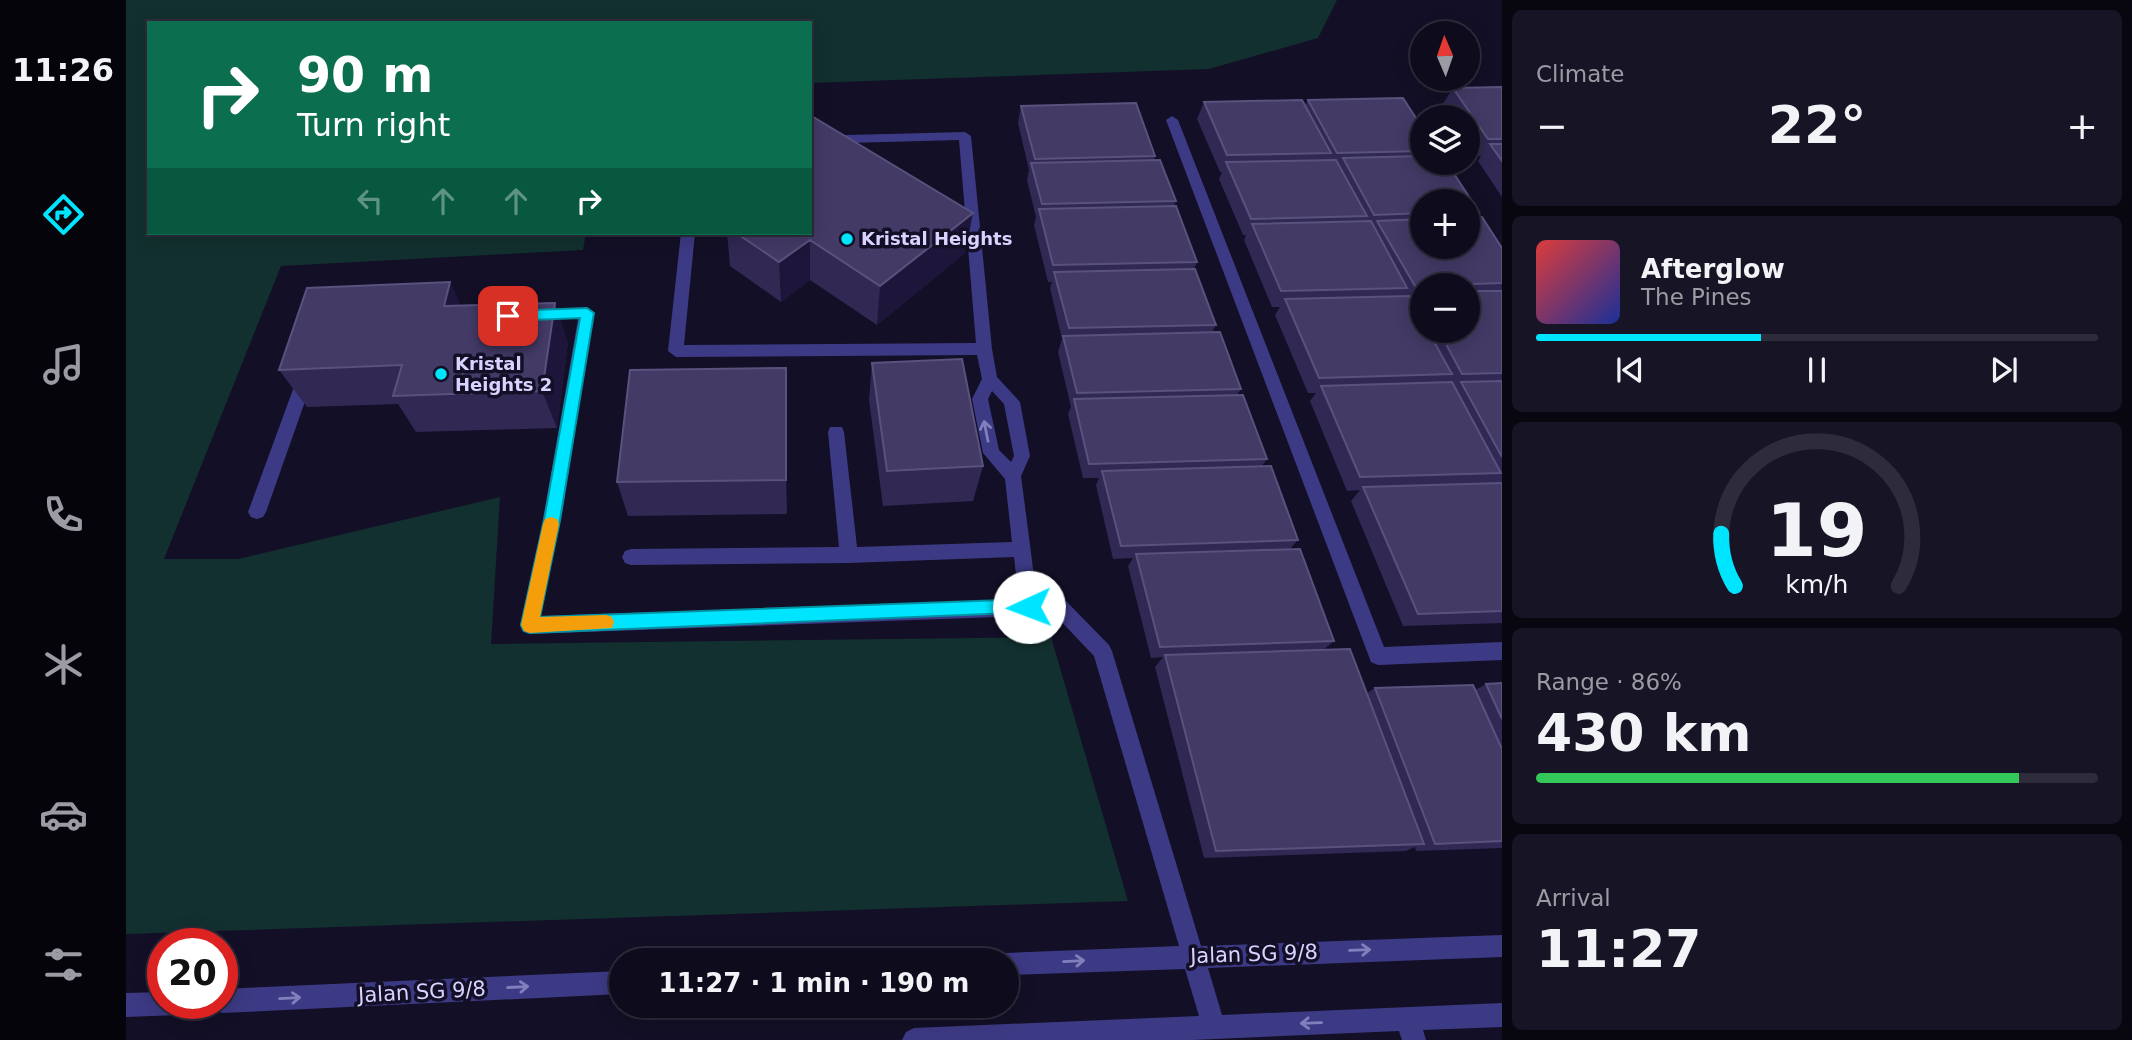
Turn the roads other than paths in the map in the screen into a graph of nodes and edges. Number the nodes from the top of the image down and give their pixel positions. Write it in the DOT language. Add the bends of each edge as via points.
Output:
graph roads {
  1 [pos="1172,120"];
  2 [pos="812,140"];
  3 [pos="688,235"];
  4 [pos="518,316"];
  5 [pos="984,349"];
  6 [pos="311,361"];
  7 [pos="990,379"];
  8 [pos="836,432"];
  9 [pos="1013,476"];
  10 [pos="257,512"];
  11 [pos="1021,549"];
  12 [pos="849,555"];
  13 [pos="631,557"];
  14 [pos="1029,607"];
  15 [pos="1502,651"];
  16 [pos="1502,946"];
  17 [pos="1194,956"];
  18 [pos="1019,963"];
  19 [pos="609,983"];
  20 [pos="238,1000"];
  21 [pos="147,1004"];
  22 [pos="126,1005"];
  23 [pos="1502,1015"];
  24 [pos="1214,1027"];
  25 [pos="1411,1030"];
  26 [pos="1018,1038"];
  27 [pos="914,1040"];
  1 -- 15 [label="street" via="1378,656"];
  2 -- 5 [label="street" via="965,136"];
  3 -- 5 [label="street" via="676,351"];
  4 -- 14 [label="street" via="587,313 530,625"];
  5 -- 7 [label="street"];
  6 -- 10 [label="street"];
  7 -- 9 [label="street" via="1012,402 1022,456"];
  9 -- 7 [label="street, one-way" via="991,453 980,399"];
  8 -- 12 [label="street"];
  9 -- 11 [label="street"];
  11 -- 12 [label="street"];
  11 -- 14 [label="street"];
  12 -- 13 [label="street"];
  14 -- 17 [label="street" via="1059,607 1102,651"];
  17 -- 16 [label="street, Jalan SG 9/8, one-way"];
  18 -- 17 [label="street, Jalan SG 9/8, one-way"];
  17 -- 24 [label="street"];
  20 -- 19 [label="street, Jalan SG 9/8, one-way"];
  21 -- 22 [label="street"];
  23 -- 25 [label="street"];
  25 -- 24 [label="street, one-way"];
  24 -- 26 [label="street"];
  26 -- 27 [label="street"];
}
